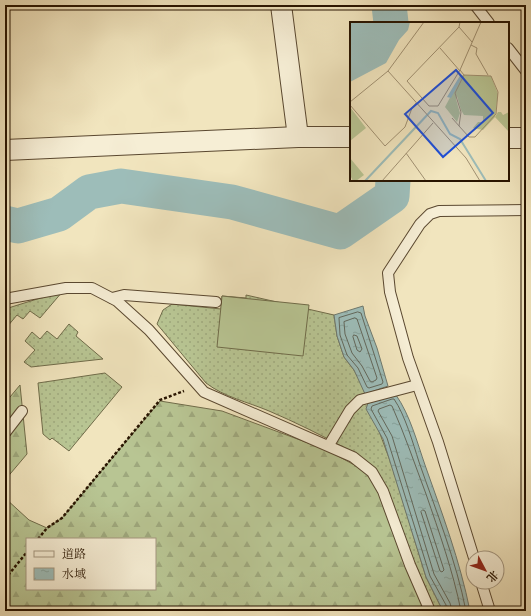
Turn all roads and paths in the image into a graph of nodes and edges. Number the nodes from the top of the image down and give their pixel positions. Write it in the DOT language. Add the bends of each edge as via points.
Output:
graph roads {
  1 [pos="281,5"];
  2 [pos="475,5"];
  3 [pos="488,22"];
  4 [pos="509,49"];
  5 [pos="526,71"];
  6 [pos="298,137"];
  7 [pos="347,137"];
  8 [pos="509,138"];
  9 [pos="526,138"];
  10 [pos="5,150"];
  11 [pos="526,210"];
  12 [pos="112,298"];
  13 [pos="5,299"];
  14 [pos="216,302"];
  15 [pos="418,385"];
  16 [pos="197,386"];
  17 [pos="22,411"];
  18 [pos="5,432"];
  19 [pos="328,445"];
  20 [pos="39,538"];
  21 [pos="472,550"];
  22 [pos="26,553"];
  23 [pos="5,579"];
  24 [pos="483,590"];
  25 [pos="430,611"];
  26 [pos="490,611"];
  1 -- 6 [label="street"];
  2 -- 3 [label="lane"];
  4 -- 5 [label="lane"];
  6 -- 7 [label="street"];
  6 -- 10 [label="street"];
  8 -- 9 [label="street"];
  11 -- 15 [label="lane" via="439,211 430,214 420,224 402,250 388,273 390,292"];
  12 -- 13 [label="lane" via="92,288 66,288"];
  12 -- 14 [label="lane" via="124,295"];
  12 -- 16 [label="lane" via="149,330"];
  15 -- 19 [label="lane" via="360,400 350,410"];
  15 -- 21 [label="lane"];
  16 -- 19 [label="lane" via="204,392"];
  16 -- 20 [label="path" via="160,400 62,518 47,528"];
  17 -- 18 [label="lane"];
  19 -- 25 [label="lane" via="353,457 372,472 383,491"];
  22 -- 23 [label="path"];
  24 -- 26 [label="lane"];
}
